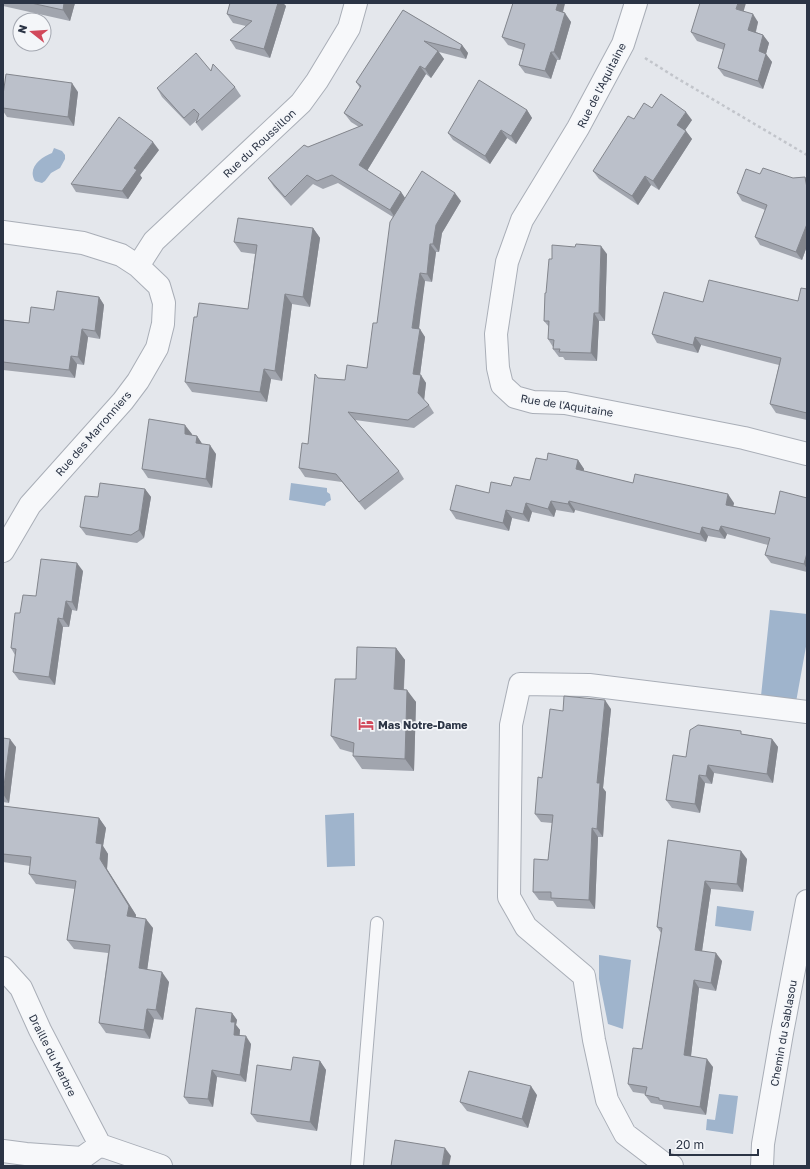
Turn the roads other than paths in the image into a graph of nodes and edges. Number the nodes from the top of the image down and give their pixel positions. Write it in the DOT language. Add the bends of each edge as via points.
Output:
graph roads {
  1 [pos="356,3"];
  2 [pos="636,3"];
  3 [pos="3,232"];
  4 [pos="138,266"];
  5 [pos="807,454"];
  6 [pos="3,550"];
  7 [pos="807,712"];
  8 [pos="807,901"];
  9 [pos="377,923"];
  10 [pos="3,968"];
  11 [pos="100,1145"];
  12 [pos="3,1151"];
  13 [pos="161,1166"];
  14 [pos="357,1166"];
  15 [pos="672,1166"];
  16 [pos="762,1166"];
  1 -- 4 [label="street, Rue du Roussillon" via="349,28 301,103 154,241"];
  2 -- 5 [label="street, Rue de l'Aquitaine" via="623,44 578,128 522,220 506,262 496,334 502,385 515,397 533,402 572,405 744,438"];
  3 -- 4 [label="street, Rue des Marronniers" via="83,243 121,255"];
  4 -- 6 [label="street, Rue des Marronniers" via="159,286 164,303 163,324 157,348 123,401 30,504"];
  7 -- 15 [label="street" via="589,685 520,684 511,725 509,897 526,927 584,976 607,1100 625,1134 663,1163"];
  8 -- 16 [label="street, Chemin du Sablasou" via="763,1144"];
  9 -- 14 [label="lane"];
  10 -- 11 [label="street, Draille du Marbre" via="21,988"];
  11 -- 12 [label="street" via="82,1158"];
  11 -- 13 [label="street"];
}
